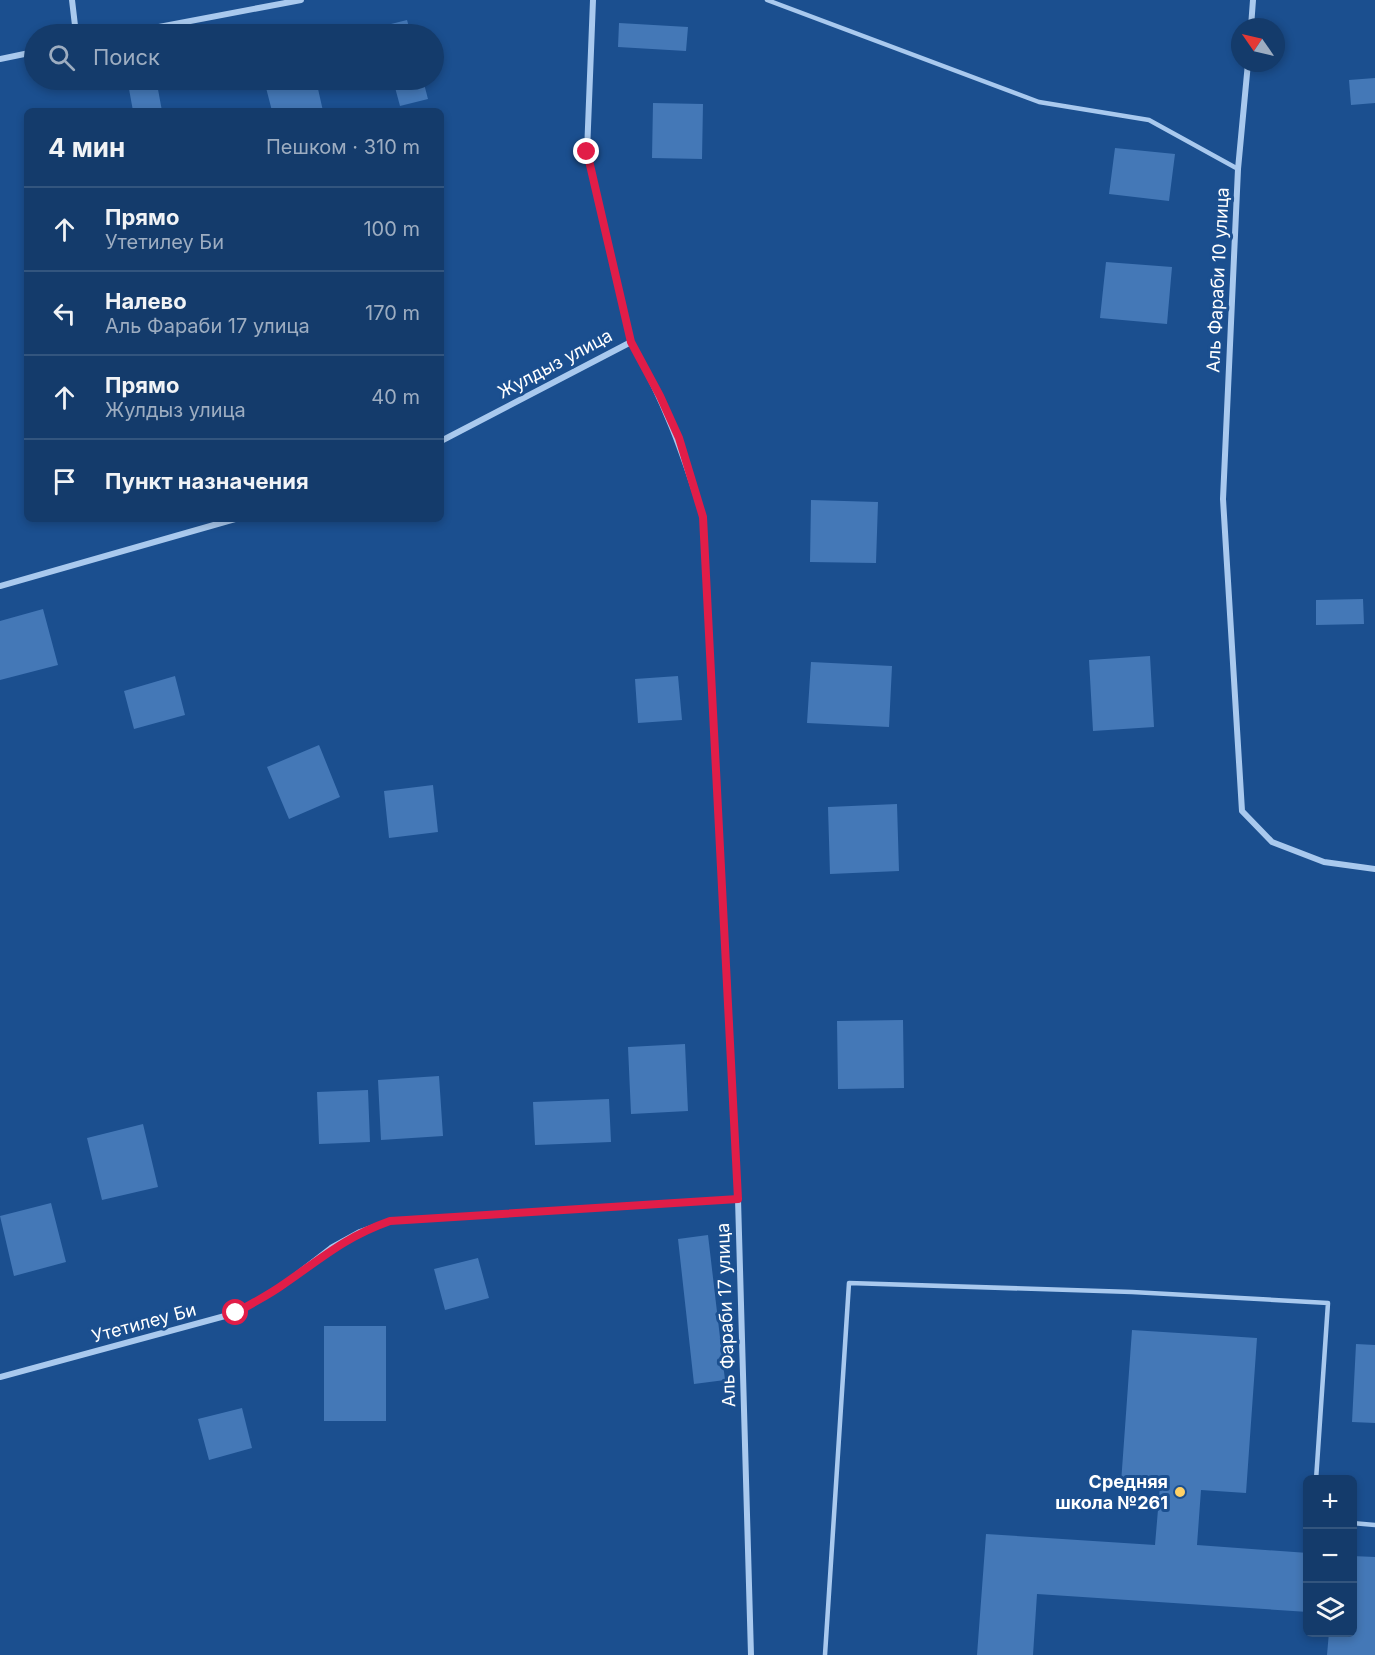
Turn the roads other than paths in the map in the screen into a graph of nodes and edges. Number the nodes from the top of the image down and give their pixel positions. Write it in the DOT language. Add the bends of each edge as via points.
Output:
graph roads {
  1 [pos="72,0"];
  2 [pos="300,0"];
  3 [pos="593,0"];
  4 [pos="767,0"];
  5 [pos="1253,0"];
  6 [pos="1252,18"];
  7 [pos="75,24"];
  8 [pos="174,24"];
  9 [pos="24,54"];
  10 [pos="0,60"];
  11 [pos="1247,72"];
  12 [pos="1238,170"];
  13 [pos="631,342"];
  14 [pos="444,439"];
  15 [pos="224,522"];
  16 [pos="0,585"];
  17 [pos="1375,869"];
  18 [pos="738,1199"];
  19 [pos="0,1377"];
  20 [pos="1316,1475"];
  21 [pos="1357,1523"];
  22 [pos="1375,1525"];
  23 [pos="751,1655"];
  24 [pos="825,1655"];
  1 -- 7 [label="street"];
  2 -- 8 [label="street"];
  3 -- 13 [label="street, Жулдыз улица" via="587,152"];
  4 -- 12 [label="lane" via="1039,102 1149,120"];
  5 -- 6 [label="street"];
  9 -- 10 [label="street"];
  11 -- 12 [label="street, Аль Фараби 10 улица"];
  12 -- 17 [label="street, Аль Фараби 10 улица" via="1223,499 1242,811 1272,842 1324,862"];
  13 -- 14 [label="street, Жулдыз улица"];
  13 -- 18 [label="street, Аль Фараби 17 улица" via="679,438 703,517"];
  15 -- 16 [label="street"];
  18 -- 19 [label="street, Утетилеу Би" via="390,1221 331,1248 282,1286 236,1313"];
  18 -- 23 [label="street, Аль Фараби 17 улица"];
  20 -- 24 [label="lane" via="1328,1303 849,1283"];
  21 -- 22 [label="lane"];
}
